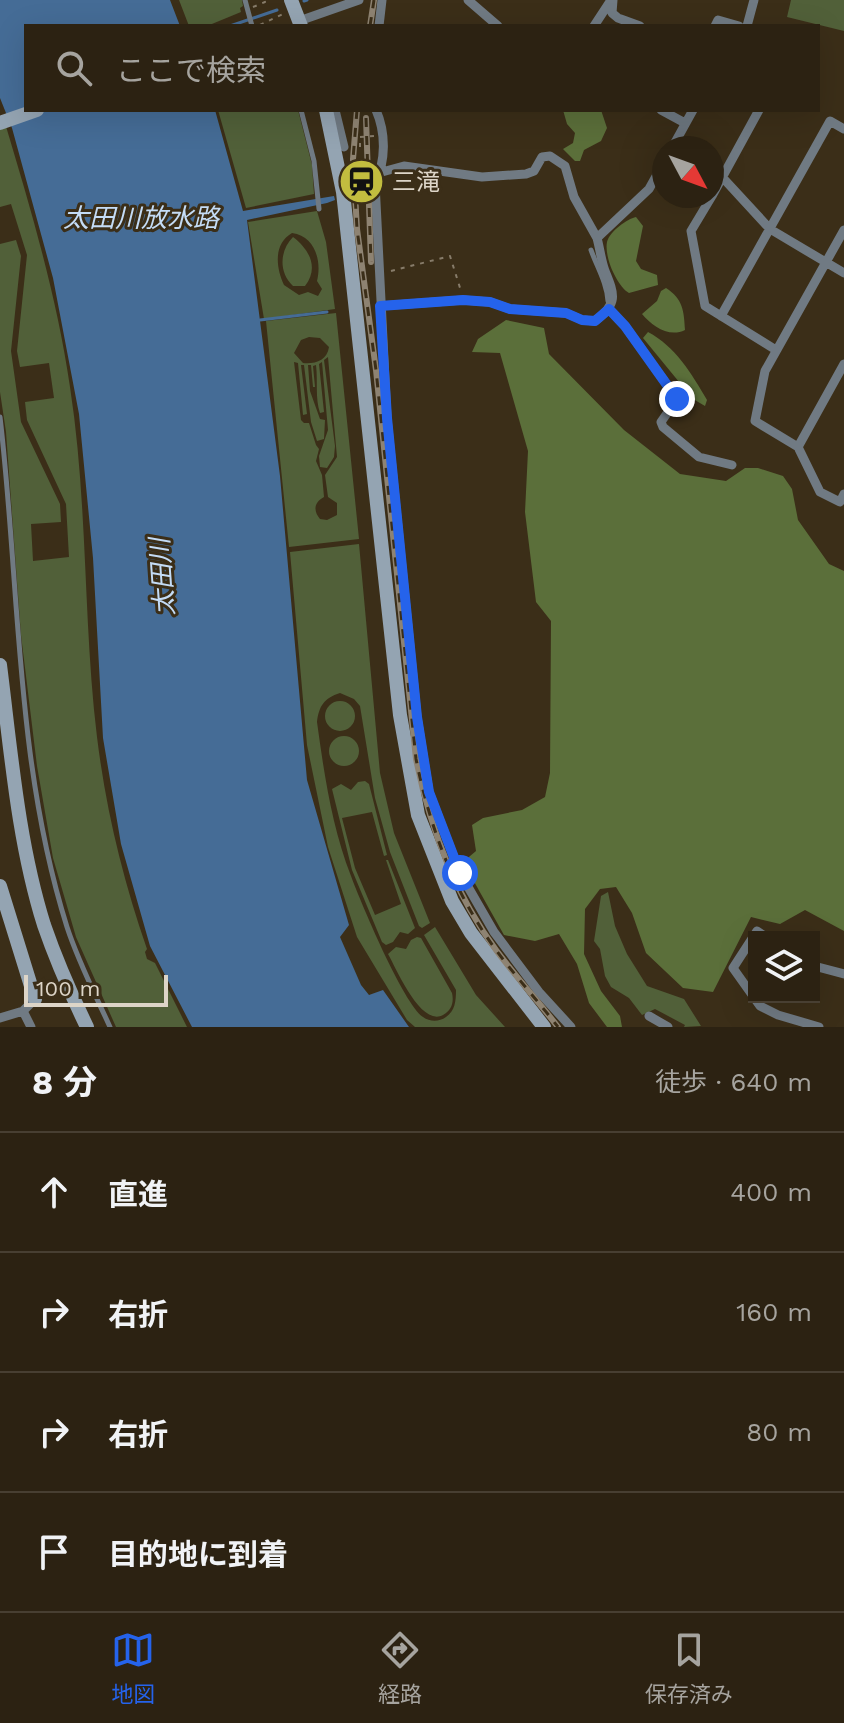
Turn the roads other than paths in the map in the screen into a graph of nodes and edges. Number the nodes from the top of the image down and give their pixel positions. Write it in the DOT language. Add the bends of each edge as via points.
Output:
graph roads {
  1 [pos="245,0"];
  2 [pos="359,0"];
  3 [pos="382,0"];
  4 [pos="468,0"];
  5 [pos="612,0"];
  6 [pos="754,0"];
  7 [pos="293,19"];
  8 [pos="251,24"];
  9 [pos="379,24"];
  10 [pos="493,24"];
  11 [pos="595,24"];
  12 [pos="634,24"];
  13 [pos="748,24"];
  14 [pos="31,112"];
  15 [pos="302,112"];
  16 [pos="326,112"];
  17 [pos="335,112"];
  18 [pos="377,112"];
  19 [pos="665,112"];
  20 [pos="692,112"];
  21 [pos="758,112"];
  22 [pos="0,123"];
  23 [pos="685,123"];
  24 [pos="844,129"];
  25 [pos="678,136"];
  26 [pos="344,147"];
  27 [pos="382,172"];
  28 [pos="724,176"];
  29 [pos="724,179"];
  30 [pos="652,184"];
  31 [pos="705,208"];
  32 [pos="319,209"];
  33 [pos="770,229"];
  34 [pos="844,230"];
  35 [pos="597,238"];
  36 [pos="591,250"];
  37 [pos="825,263"];
  38 [pos="844,273"];
  39 [pos="380,306"];
  40 [pos="609,309"];
  41 [pos="721,316"];
  42 [pos="776,350"];
  43 [pos="844,364"];
  44 [pos="0,417"];
  45 [pos="798,447"];
  46 [pos="732,465"];
  47 [pos="844,494"];
  48 [pos="0,665"];
  49 [pos="0,886"];
  50 [pos="748,945"];
  51 [pos="820,968"];
  52 [pos="844,974"];
  53 [pos="748,989"];
  54 [pos="35,999"];
  55 [pos="758,1003"];
  56 [pos="23,1011"];
  57 [pos="649,1016"];
  58 [pos="0,1018"];
  59 [pos="31,1027"];
  60 [pos="87,1027"];
  61 [pos="110,1027"];
  62 [pos="544,1027"];
  63 [pos="571,1027"];
  64 [pos="668,1027"];
  65 [pos="819,1027"];
  1 -- 8 [label="lane"];
  2 -- 7 [label="street"];
  3 -- 9 [label="street"];
  4 -- 10 [label="street"];
  5 -- 11 [label="street"];
  5 -- 12 [label="street" via="612,13"];
  6 -- 13 [label="street"];
  14 -- 22 [label="street"];
  15 -- 32 [label="lane"];
  16 -- 62 [label="street" via="343,192 400,715 418,815 452,901 471,933"];
  17 -- 26 [label="street"];
  18 -- 27 [label="street" via="383,125"];
  19 -- 23 [label="street"];
  20 -- 23 [label="street"];
  21 -- 28 [label="street"];
  23 -- 25 [label="street"];
  24 -- 33 [label="street" via="830,121"];
  27 -- 35 [label="street" via="404,166 482,177 526,174 550,156 565,166 574,197"];
  27 -- 39 [label="street" via="375,183"];
  29 -- 33 [label="street"];
  30 -- 35 [label="street"];
  31 -- 41 [label="street" via="691,231 705,306"];
  33 -- 37 [label="street"];
  33 -- 41 [label="street"];
  34 -- 37 [label="street"];
  35 -- 40 [label="street" via="612,284"];
  36 -- 40 [label="lane" via="607,288"];
  37 -- 38 [label="street"];
  37 -- 42 [label="street"];
  39 -- 40 [label="street" via="463,300 595,321"];
  39 -- 63 [label="street" via="417,717 429,792 460,873 494,932"];
  40 -- 46 [label="street" via="677,399 661,422 663,427 699,457"];
  41 -- 42 [label="street"];
  42 -- 45 [label="street" via="765,371 755,421"];
  43 -- 45 [label="street"];
  44 -- 61 [label="lane" via="21,679 40,813 68,929"];
  45 -- 47 [label="street" via="820,492 840,502"];
  48 -- 60 [label="street" via="27,855 44,925"];
  49 -- 54 [label="street"];
  50 -- 53 [label="street" via="733,968"];
  51 -- 52 [label="street"];
  54 -- 56 [label="street"];
  55 -- 65 [label="street"];
  56 -- 58 [label="street"];
  56 -- 59 [label="street"];
  57 -- 64 [label="street"];
}
